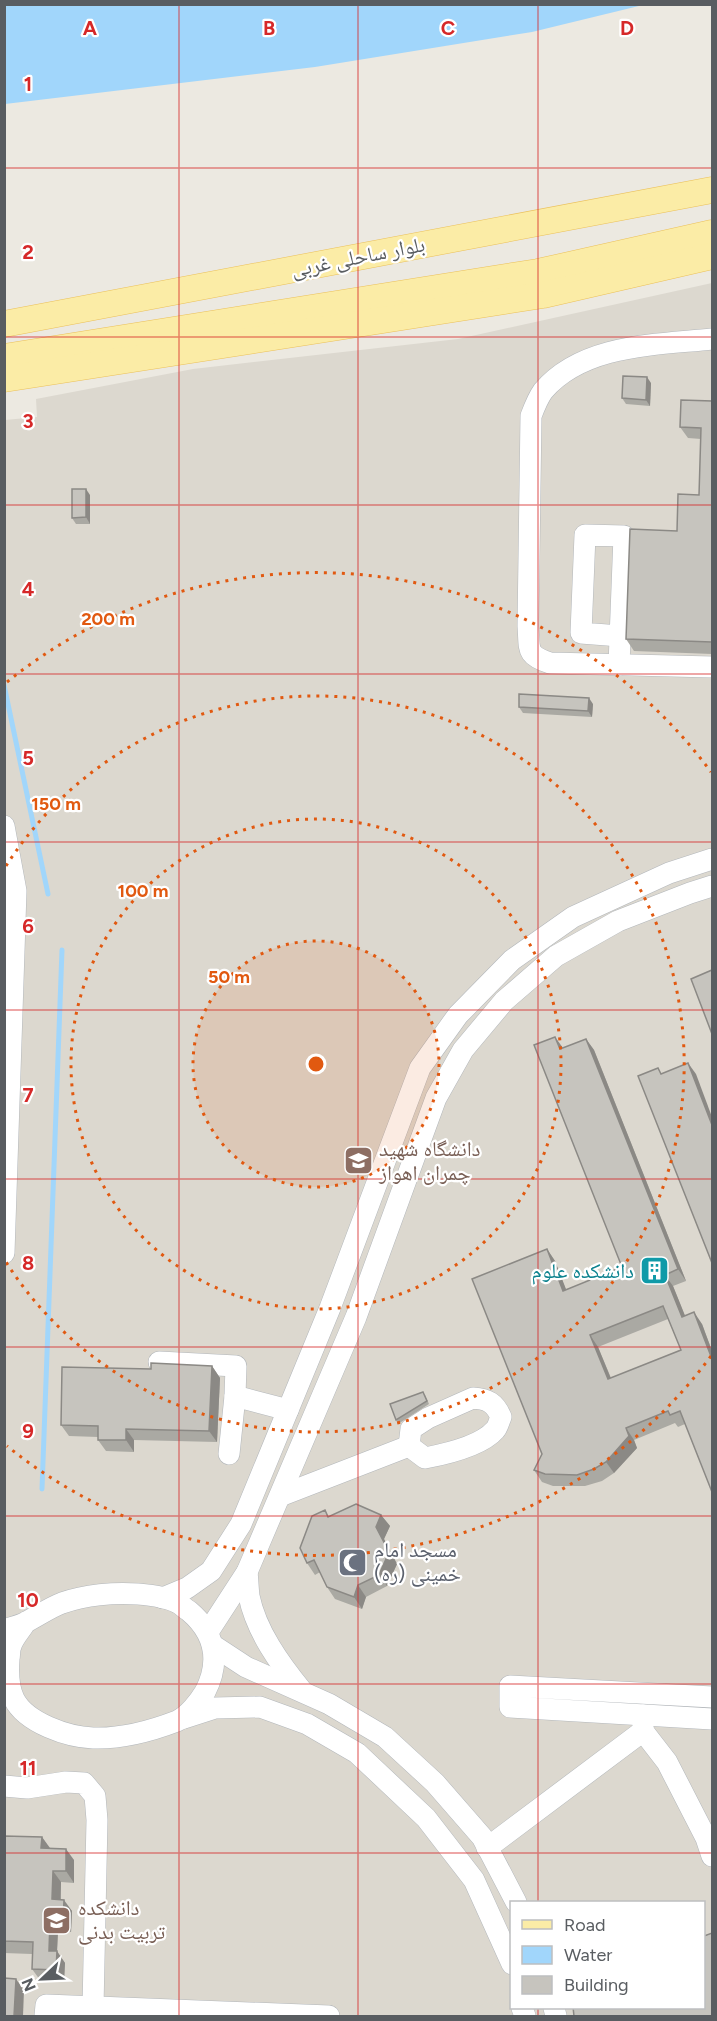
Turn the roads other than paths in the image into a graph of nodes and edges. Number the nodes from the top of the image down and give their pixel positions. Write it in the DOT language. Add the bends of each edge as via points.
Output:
graph roads {
  1 [pos="712,190"];
  2 [pos="712,233"];
  3 [pos="712,256"];
  4 [pos="4,324"];
  5 [pos="712,339"];
  6 [pos="4,357"];
  7 [pos="4,379"];
  8 [pos="620,636"];
  9 [pos="619,664"];
  10 [pos="712,667"];
  11 [pos="4,826"];
  12 [pos="712,859"];
  13 [pos="712,886"];
  14 [pos="10,950"];
  15 [pos="8,1073"];
  16 [pos="6,1154"];
  17 [pos="4,1253"];
  18 [pos="330,1308"];
  19 [pos="356,1317"];
  20 [pos="313,1348"];
  21 [pos="338,1359"];
  22 [pos="159,1362"];
  23 [pos="235,1396"];
  24 [pos="288,1410"];
  25 [pos="409,1446"];
  26 [pos="229,1454"];
  27 [pos="280,1496"];
  28 [pos="247,1572"];
  29 [pos="163,1598"];
  30 [pos="25,1623"];
  31 [pos="4,1630"];
  32 [pos="211,1639"];
  33 [pos="304,1694"];
  34 [pos="712,1697"];
  35 [pos="10,1699"];
  36 [pos="181,1719"];
  37 [pos="712,1719"];
  38 [pos="643,1723"];
  39 [pos="4,1786"];
  40 [pos="487,1848"];
  41 [pos="712,1856"];
  42 [pos="515,1901"];
  43 [pos="510,1960"];
  44 [pos="93,2007"];
  45 [pos="255,2015"];
  46 [pos="45,2016"];
  47 [pos="329,2016"];
  1 -- 4 [label="main road, بلوار ساحلی غربی"];
  2 -- 6 [label="main road, بلوار ساحلی غربی" via="538,272"];
  3 -- 7 [label="main road" via="543,295"];
  5 -- 9 [label="lane" via="619,350 583,363 559,375 542,393 531,416 530,650 536,658 550,663"];
  8 -- 8 [label="lane" via="624,536 585,535 581,633"];
  8 -- 9 [label="lane"];
  9 -- 10 [label="lane"];
  11 -- 14 [label="lane" via="16,891"];
  12 -- 18 [label="lane" via="669,873 573,917 512,960 458,1015 420,1068"];
  13 -- 19 [label="lane" via="618,921 556,956 504,1001 463,1050 436,1098"];
  14 -- 15 [label="lane"];
  15 -- 16 [label="lane"];
  16 -- 17 [label="lane"];
  18 -- 19 [label="lane"];
  18 -- 20 [label="lane"];
  19 -- 21 [label="lane"];
  20 -- 21 [label="lane"];
  20 -- 24 [label="lane"];
  21 -- 27 [label="lane"];
  22 -- 23 [label="lane" via="236,1366"];
  23 -- 24 [label="lane"];
  23 -- 26 [label="lane"];
  24 -- 29 [label="lane" via="241,1524 211,1571 187,1588"];
  25 -- 27 [label="lane"];
  27 -- 28 [label="lane"];
  28 -- 32 [label="lane"];
  28 -- 33 [label="lane" via="257,1621 282,1667"];
  29 -- 30 [label="lane" via="110,1594 80,1599 62,1603"];
  29 -- 32 [label="lane" via="178,1603 198,1619"];
  30 -- 31 [label="lane"];
  30 -- 35 [label="lane" via="11,1645"];
  32 -- 33 [label="lane" via="246,1667"];
  32 -- 36 [label="lane" via="214,1664 207,1688"];
  33 -- 40 [label="lane" via="385,1737 435,1783"];
  34 -- 38 [label="lane" via="510,1686 510,1707"];
  35 -- 36 [label="lane" via="48,1727 91,1738 117,1737"];
  36 -- 43 [label="lane" via="215,1708 260,1707 307,1724 357,1753 426,1818 474,1880"];
  37 -- 38 [label="lane"];
  38 -- 40 [label="lane"];
  38 -- 41 [label="lane" via="667,1762"];
  39 -- 44 [label="lane" via="84,1784 95,1797"];
  40 -- 42 [label="lane"];
  44 -- 45 [label="lane"];
  44 -- 46 [label="lane" via="46,2005"];
  45 -- 47 [label="lane"];
}
